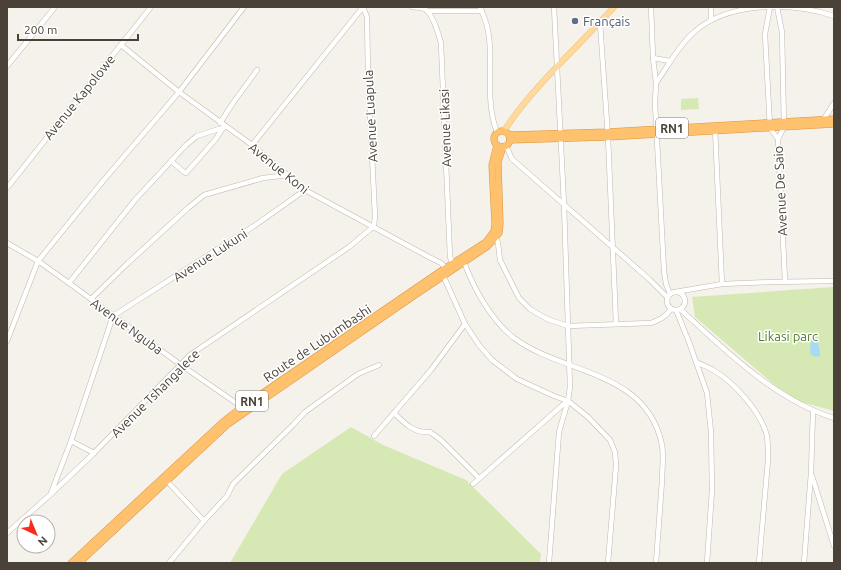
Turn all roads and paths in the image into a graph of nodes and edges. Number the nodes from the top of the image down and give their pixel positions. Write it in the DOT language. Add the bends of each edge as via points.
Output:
graph roads {
  1 [pos="55,7"];
  2 [pos="151,7"];
  3 [pos="244,7"];
  4 [pos="363,7"];
  5 [pos="412,7"];
  6 [pos="554,7"];
  7 [pos="614,7"];
  8 [pos="651,7"];
  9 [pos="711,7"];
  10 [pos="770,7"];
  11 [pos="777,7"];
  12 [pos="442,9"];
  13 [pos="481,9"];
  14 [pos="428,11"];
  15 [pos="834,16"];
  16 [pos="711,20"];
  17 [pos="600,23"];
  18 [pos="121,45"];
  19 [pos="653,58"];
  20 [pos="670,61"];
  21 [pos="7,66"];
  22 [pos="556,69"];
  23 [pos="257,70"];
  24 [pos="656,83"];
  25 [pos="179,92"];
  26 [pos="834,103"];
  27 [pos="832,120"];
  28 [pos="822,122"];
  29 [pos="220,123"];
  30 [pos="784,125"];
  31 [pos="770,126"];
  32 [pos="224,128"];
  33 [pos="715,128"];
  34 [pos="656,131"];
  35 [pos="498,132"];
  36 [pos="607,134"];
  37 [pos="508,136"];
  38 [pos="560,137"];
  39 [pos="778,139"];
  40 [pos="252,145"];
  41 [pos="502,146"];
  42 [pos="171,161"];
  43 [pos="286,173"];
  44 [pos="7,188"];
  45 [pos="305,190"];
  46 [pos="564,204"];
  47 [pos="374,226"];
  48 [pos="495,234"];
  49 [pos="7,243"];
  50 [pos="613,248"];
  51 [pos="38,261"];
  52 [pos="464,262"];
  53 [pos="452,264"];
  54 [pos="445,272"];
  55 [pos="785,281"];
  56 [pos="834,281"];
  57 [pos="69,283"];
  58 [pos="722,284"];
  59 [pos="671,294"];
  60 [pos="91,300"];
  61 [pos="676,310"];
  62 [pos="113,316"];
  63 [pos="465,324"];
  64 [pos="616,324"];
  65 [pos="568,326"];
  66 [pos="7,341"];
  67 [pos="696,362"];
  68 [pos="181,365"];
  69 [pos="379,365"];
  70 [pos="570,365"];
  71 [pos="568,401"];
  72 [pos="243,410"];
  73 [pos="813,411"];
  74 [pos="394,413"];
  75 [pos="834,418"];
  76 [pos="374,436"];
  77 [pos="71,441"];
  78 [pos="94,453"];
  79 [pos="811,473"];
  80 [pos="479,478"];
  81 [pos="165,479"];
  82 [pos="473,484"];
  83 [pos="50,495"];
  84 [pos="204,521"];
  85 [pos="7,533"];
  86 [pos="834,546"];
  87 [pos="71,563"];
  88 [pos="79,563"];
  89 [pos="169,563"];
  90 [pos="549,563"];
  91 [pos="608,563"];
  92 [pos="656,563"];
  93 [pos="707,563"];
  94 [pos="759,563"];
  95 [pos="804,563"];
  1 -- 21 [label="street"];
  2 -- 18 [label="street, Avenue Kapolowe"];
  3 -- 25 [label="street"];
  4 -- 40 [label="street"];
  4 -- 47 [label="street, Avenue Luapula" via="367,17"];
  5 -- 14 [label="street"];
  6 -- 22 [label="street"];
  7 -- 17 [label="main road"];
  8 -- 19 [label="street"];
  9 -- 16 [label="street"];
  10 -- 11 [label="street"];
  10 -- 16 [label="street" via="733,12"];
  10 -- 31 [label="street" via="765,34"];
  11 -- 15 [label="street"];
  11 -- 30 [label="street, Avenue De Saio" via="782,32"];
  12 -- 13 [label="street"];
  12 -- 14 [label="street"];
  13 -- 35 [label="street" via="489,38 492,114"];
  14 -- 53 [label="street, Avenue Likasi" via="438,31 442,48"];
  16 -- 20 [label="street" via="681,45"];
  17 -- 22 [label="main road"];
  17 -- 36 [label="street"];
  18 -- 25 [label="street, Avenue Koni"];
  18 -- 44 [label="street, Avenue Kapolowe"];
  19 -- 20 [label="street"];
  19 -- 24 [label="street"];
  20 -- 24 [label="street"];
  22 -- 37 [label="main road" via="521,109"];
  22 -- 38 [label="street"];
  23 -- 29 [label="street"];
  24 -- 34 [label="street"];
  25 -- 29 [label="street, Avenue Koni"];
  25 -- 51 [label="street" via="102,181"];
  26 -- 28 [label="street"];
  27 -- 28 [label="highway, RN1"];
  28 -- 30 [label="highway, RN1"];
  29 -- 32 [label="street, Avenue Koni"];
  30 -- 31 [label="highway, RN1"];
  30 -- 39 [label="street, Avenue De Saio"];
  31 -- 33 [label="highway, RN1"];
  31 -- 39 [label="street"];
  32 -- 40 [label="street, Avenue Koni"];
  32 -- 42 [label="street" via="197,136"];
  32 -- 42 [label="street" via="186,173"];
  33 -- 34 [label="highway, RN1"];
  33 -- 58 [label="street"];
  34 -- 36 [label="highway, RN1"];
  34 -- 59 [label="street" via="664,271"];
  35 -- 37 [label="highway"];
  35 -- 41 [label="highway" via="494,140"];
  36 -- 38 [label="highway, RN1"];
  36 -- 50 [label="street"];
  37 -- 38 [label="highway, RN1"];
  37 -- 41 [label="highway"];
  38 -- 46 [label="street"];
  39 -- 55 [label="street, Avenue De Saio"];
  40 -- 43 [label="street, Avenue Koni"];
  41 -- 46 [label="street" via="512,159"];
  41 -- 48 [label="highway" via="492,165"];
  42 -- 57 [label="street" via="135,200"];
  43 -- 45 [label="street, Avenue Koni"];
  43 -- 60 [label="street" via="204,195"];
  45 -- 47 [label="street, Avenue Koni"];
  45 -- 62 [label="street, Avenue Lukuni" via="254,226"];
  46 -- 50 [label="street"];
  46 -- 65 [label="street"];
  47 -- 54 [label="street, Avenue Koni" via="441,263"];
  47 -- 68 [label="street, Avenue Tshangalece" via="349,247 190,355"];
  48 -- 52 [label="highway, Route de Lubumbashi / RN1" via="488,246"];
  48 -- 53 [label="highway, Route de Lubumbashi / RN1"];
  48 -- 65 [label="street" via="500,260 519,298 530,309"];
  49 -- 51 [label="street, Avenue Nguba"];
  50 -- 59 [label="street"];
  50 -- 64 [label="street"];
  51 -- 57 [label="street, Avenue Nguba"];
  51 -- 66 [label="street"];
  52 -- 54 [label="highway, Route de Lubumbashi / RN1"];
  52 -- 70 [label="street" via="477,293 507,332 540,354"];
  53 -- 54 [label="highway, Route de Lubumbashi / RN1"];
  54 -- 63 [label="street" via="457,309"];
  54 -- 72 [label="highway, Route de Lubumbashi / RN1"];
  55 -- 56 [label="street"];
  55 -- 58 [label="street"];
  57 -- 60 [label="street, Avenue Nguba"];
  58 -- 59 [label="street"];
  59 -- 61 [label="street" via="667,304"];
  59 -- 61 [label="street" via="680,293 685,300 684,305"];
  60 -- 62 [label="street, Avenue Nguba"];
  61 -- 64 [label="street" via="651,323"];
  61 -- 67 [label="street"];
  61 -- 73 [label="street" via="765,382 789,399"];
  62 -- 68 [label="street, Avenue Nguba"];
  62 -- 77 [label="street"];
  63 -- 71 [label="street" via="492,360 517,379"];
  63 -- 74 [label="street" via="431,370"];
  64 -- 65 [label="street"];
  65 -- 70 [label="street"];
  67 -- 93 [label="street" via="707,393 710,432 712,490"];
  67 -- 94 [label="street" via="716,372 736,389 755,411 766,434 768,460"];
  68 -- 72 [label="street, Avenue Nguba"];
  68 -- 78 [label="street, Avenue Tshangalece"];
  69 -- 84 [label="street" via="358,374 305,412 233,484 228,496"];
  70 -- 71 [label="street"];
  70 -- 92 [label="street" via="625,389 645,408 659,433 663,460"];
  71 -- 80 [label="street"];
  71 -- 90 [label="street" via="559,432"];
  71 -- 91 [label="street" via="602,430 616,452"];
  72 -- 81 [label="highway, Route de Lubumbashi / RN1" via="224,421"];
  73 -- 75 [label="street"];
  73 -- 79 [label="street"];
  74 -- 76 [label="street"];
  74 -- 80 [label="street" via="410,427 422,433 430,432 441,440"];
  77 -- 78 [label="street"];
  77 -- 83 [label="street"];
  78 -- 83 [label="street, Avenue Tshangalece"];
  79 -- 86 [label="street"];
  79 -- 95 [label="street"];
  80 -- 82 [label="street"];
  81 -- 84 [label="street"];
  81 -- 87 [label="highway, Route de Lubumbashi / RN1"];
  81 -- 88 [label="highway, Route de Lubumbashi / RN1"];
  83 -- 85 [label="street, Avenue Tshangalece"];
  84 -- 89 [label="street"];
}
